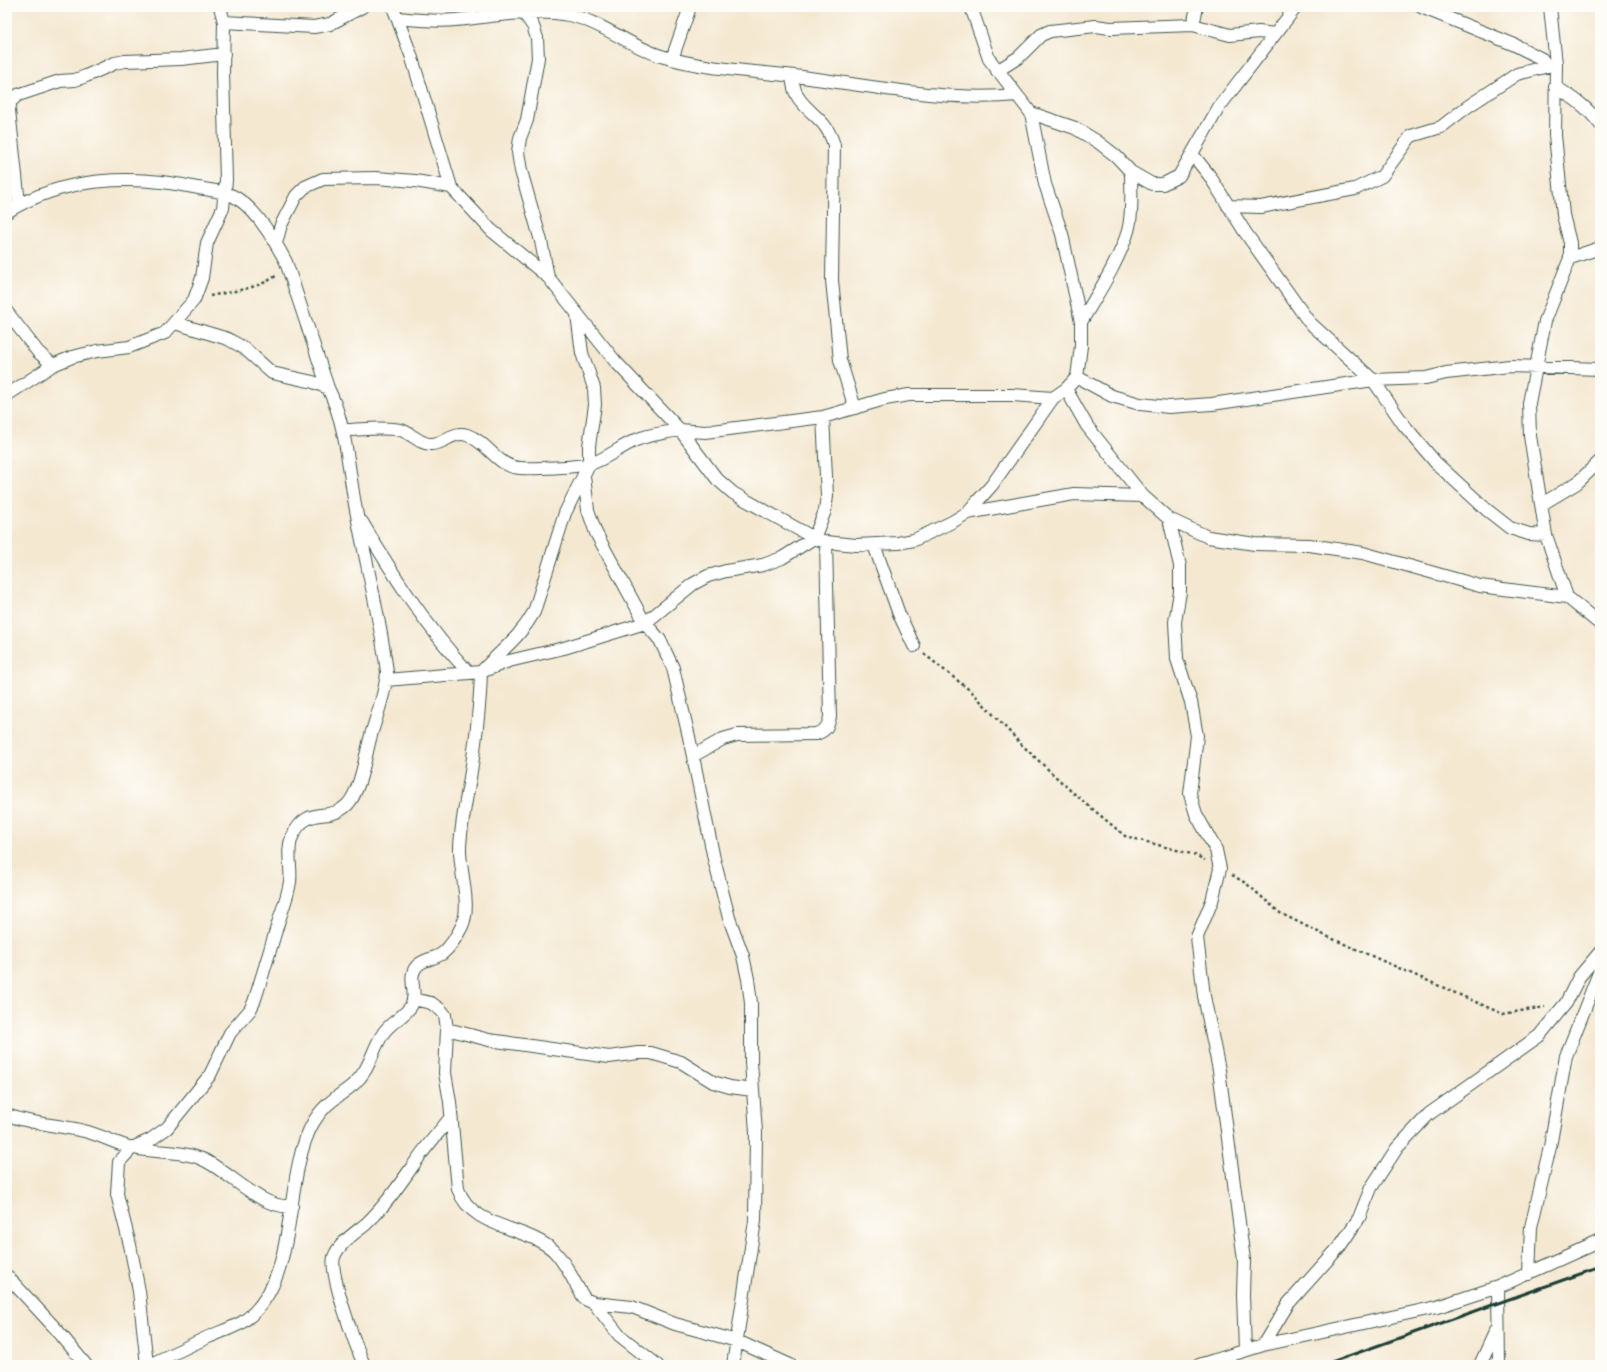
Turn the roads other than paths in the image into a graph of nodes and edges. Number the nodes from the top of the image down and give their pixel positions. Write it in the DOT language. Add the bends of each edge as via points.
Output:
graph roads {
  1 [pos="220,7"];
  2 [pos="362,7"];
  3 [pos="690,7"];
  4 [pos="971,7"];
  5 [pos="1197,7"];
  6 [pos="1296,7"];
  7 [pos="1421,7"];
  8 [pos="1550,7"];
  9 [pos="522,11"];
  10 [pos="395,12"];
  11 [pos="224,22"];
  12 [pos="1193,25"];
  13 [pos="1274,34"];
  14 [pos="224,54"];
  15 [pos="672,59"];
  16 [pos="1552,65"];
  17 [pos="997,71"];
  18 [pos="792,76"];
  19 [pos="1555,86"];
  20 [pos="1017,95"];
  21 [pos="1031,113"];
  22 [pos="1600,124"];
  23 [pos="1192,154"];
  24 [pos="1131,172"];
  25 [pos="451,187"];
  26 [pos="225,193"];
  27 [pos="19,204"];
  28 [pos="1228,206"];
  29 [pos="7,212"];
  30 [pos="276,242"];
  31 [pos="1600,248"];
  32 [pos="1570,258"];
  33 [pos="548,277"];
  34 [pos="7,312"];
  35 [pos="577,313"];
  36 [pos="1081,322"];
  37 [pos="175,323"];
  38 [pos="53,365"];
  39 [pos="1537,366"];
  40 [pos="1600,369"];
  41 [pos="1077,377"];
  42 [pos="1373,380"];
  43 [pos="328,388"];
  44 [pos="1066,389"];
  45 [pos="7,395"];
  46 [pos="1053,398"];
  47 [pos="854,408"];
  48 [pos="823,417"];
  49 [pos="343,430"];
  50 [pos="680,430"];
  51 [pos="1600,461"];
  52 [pos="589,464"];
  53 [pos="584,476"];
  54 [pos="1143,496"];
  55 [pos="1542,504"];
  56 [pos="356,512"];
  57 [pos="967,513"];
  58 [pos="1169,519"];
  59 [pos="1546,535"];
  60 [pos="820,540"];
  61 [pos="874,545"];
  62 [pos="1567,597"];
  63 [pos="645,623"];
  64 [pos="1600,624"];
  65 [pos="914,646"];
  66 [pos="475,673"];
  67 [pos="386,680"];
  68 [pos="693,756"];
  69 [pos="1600,952"];
  70 [pos="1600,970"];
  71 [pos="414,999"];
  72 [pos="447,1029"];
  73 [pos="753,1090"];
  74 [pos="7,1115"];
  75 [pos="452,1117"];
  76 [pos="132,1148"];
  77 [pos="292,1206"];
  78 [pos="1600,1241"];
  79 [pos="1529,1274"];
  80 [pos="7,1276"];
  81 [pos="1498,1287"];
  82 [pos="594,1303"];
  83 [pos="1498,1326"];
  84 [pos="737,1341"];
  85 [pos="1263,1345"];
  86 [pos="1245,1350"];
  87 [pos="1214,1363"];
  88 [pos="86,1365"];
  89 [pos="148,1365"];
  90 [pos="364,1365"];
  91 [pos="657,1365"];
  92 [pos="733,1365"];
  93 [pos="790,1365"];
  94 [pos="1199,1365"];
  95 [pos="1480,1365"];
  96 [pos="1498,1365"];
  1 -- 11 [label="street"];
  2 -- 11 [label="street" via="330,24 314,27"];
  3 -- 15 [label="street"];
  4 -- 17 [label="street" via="989,58"];
  5 -- 12 [label="street"];
  6 -- 13 [label="street"];
  7 -- 16 [label="street" via="1515,45"];
  8 -- 16 [label="street"];
  9 -- 10 [label="street" via="454,21 426,21"];
  9 -- 15 [label="street" via="570,15"];
  9 -- 33 [label="street" via="533,26 537,38 538,58 527,120 518,152"];
  10 -- 25 [label="street"];
  11 -- 14 [label="street"];
  12 -- 13 [label="street" via="1230,35 1259,32"];
  12 -- 17 [label="street" via="1110,28 1096,26 1055,30 1041,35 1019,57"];
  13 -- 23 [label="street" via="1219,107"];
  14 -- 26 [label="street"];
  14 -- 27 [label="street" via="125,61 86,76 42,86 15,96 9,110"];
  15 -- 18 [label="street" via="714,68"];
  16 -- 19 [label="street"];
  16 -- 28 [label="street" via="1517,74 1467,107 1441,128 1411,136 1382,176 1355,189 1261,207"];
  17 -- 20 [label="street"];
  18 -- 20 [label="street" via="942,95"];
  18 -- 47 [label="street" via="799,100 823,121 834,145 832,280 840,360"];
  19 -- 22 [label="street" via="1577,99"];
  19 -- 32 [label="street" via="1554,135"];
  20 -- 21 [label="street"];
  21 -- 24 [label="street" via="1075,128 1116,156"];
  21 -- 36 [label="street" via="1045,184 1062,234"];
  23 -- 24 [label="street" via="1179,176 1163,184 1152,184"];
  23 -- 28 [label="street" via="1209,175"];
  24 -- 36 [label="street" via="1128,230 1112,266"];
  25 -- 30 [label="street" via="376,178 323,179 305,187 296,196 281,225"];
  25 -- 33 [label="street" via="491,230"];
  26 -- 27 [label="street" via="181,184 132,179 86,182 49,192"];
  26 -- 30 [label="street" via="234,196 245,205"];
  26 -- 37 [label="street" via="222,208 207,243 202,278 194,300"];
  27 -- 29 [label="street"];
  28 -- 42 [label="street" via="1310,322"];
  30 -- 43 [label="street" via="286,262"];
  31 -- 32 [label="street"];
  32 -- 39 [label="street" via="1545,321"];
  33 -- 35 [label="street"];
  34 -- 38 [label="street" via="38,352"];
  35 -- 50 [label="street" via="615,361"];
  35 -- 52 [label="street" via="582,353 594,388 595,405"];
  36 -- 41 [label="street"];
  37 -- 38 [label="street" via="165,333 150,340 129,347 97,351"];
  37 -- 43 [label="street" via="228,339 244,348 272,374 313,382"];
  38 -- 45 [label="street"];
  39 -- 40 [label="street"];
  39 -- 42 [label="street" via="1478,369 1426,378"];
  39 -- 55 [label="street" via="1529,410 1530,436"];
  41 -- 42 [label="street" via="1112,396 1140,404 1169,407 1219,403"];
  41 -- 44 [label="street"];
  42 -- 59 [label="street" via="1404,425 1436,462 1488,510 1510,528 1529,534"];
  43 -- 49 [label="street"];
  44 -- 46 [label="street"];
  44 -- 54 [label="street" via="1087,426"];
  46 -- 47 [label="street" via="1012,395 909,395"];
  46 -- 57 [label="street" via="992,485"];
  47 -- 48 [label="street"];
  48 -- 50 [label="street" via="705,432"];
  48 -- 60 [label="street" via="827,496"];
  49 -- 52 [label="street" via="399,430 429,444 463,434 512,467"];
  49 -- 56 [label="street"];
  50 -- 52 [label="street" via="636,440"];
  50 -- 60 [label="street" via="718,479 733,493"];
  51 -- 55 [label="street" via="1577,483"];
  52 -- 53 [label="street"];
  53 -- 63 [label="street" via="588,510 596,533"];
  53 -- 66 [label="street" via="565,513 534,612 514,640"];
  54 -- 57 [label="street" via="1074,494"];
  54 -- 58 [label="street"];
  55 -- 59 [label="street"];
  56 -- 66 [label="street" via="378,550 446,648"];
  56 -- 67 [label="street" via="385,654"];
  57 -- 61 [label="street" via="914,540"];
  58 -- 62 [label="street" via="1208,537 1255,544 1310,545 1363,553 1480,586"];
  58 -- 86 [label="street" via="1180,566 1180,592 1175,622 1177,659 1191,702 1197,736 1190,794 1196,814 1216,850 1220,868 1212,901 1197,937 1204,996 1219,1070 1244,1260"];
  59 -- 62 [label="street"];
  60 -- 61 [label="street"];
  60 -- 63 [label="street" via="763,565 708,576 693,584"];
  60 -- 68 [label="street" via="830,718 824,731 816,734 737,735 723,738"];
  61 -- 65 [label="street" via="899,614"];
  62 -- 64 [label="street"];
  63 -- 66 [label="street"];
  63 -- 68 [label="street" via="660,640 673,668"];
  66 -- 67 [label="street"];
  66 -- 71 [label="street" via="479,713 460,847 465,901 464,921 450,945 442,953 415,968 412,974"];
  67 -- 76 [label="street" via="365,763 348,804 334,813 306,818 298,825 291,839 290,881 250,1010 230,1033 210,1075 167,1128"];
  68 -- 73 [label="street" via="714,859 748,979"];
  69 -- 85 [label="street" via="1579,977 1566,1003 1539,1036 1430,1114 1396,1148 1340,1246 1288,1304"];
  70 -- 79 [label="street" via="1566,1056 1550,1147 1531,1227"];
  71 -- 72 [label="street" via="431,1003 442,1010"];
  71 -- 77 [label="street" via="412,1005 378,1040 370,1065 355,1083 326,1105 314,1120 308,1133"];
  72 -- 73 [label="street" via="488,1040 609,1057 638,1052 651,1053 681,1062 713,1082"];
  72 -- 75 [label="street" via="445,1073"];
  73 -- 84 [label="street" via="756,1132 755,1221"];
  74 -- 76 [label="street" via="86,1132"];
  75 -- 82 [label="street" via="461,1199 473,1212 485,1219 541,1242 554,1251 585,1299"];
  75 -- 90 [label="street" via="420,1156 394,1195 341,1246 334,1257 341,1295"];
  76 -- 77 [label="street" via="181,1153 201,1159 269,1203 284,1207"];
  76 -- 89 [label="street" via="119,1162 117,1194 139,1291"];
  77 -- 89 [label="street" via="285,1247 262,1305 241,1323"];
  78 -- 79 [label="street"];
  79 -- 81 [label="street"];
  80 -- 88 [label="street"];
  81 -- 83 [label="street"];
  81 -- 85 [label="street" via="1437,1307"];
  82 -- 84 [label="street" via="632,1307 683,1326"];
  82 -- 91 [label="street" via="619,1335"];
  83 -- 95 [label="street"];
  83 -- 96 [label="street"];
  84 -- 92 [label="street"];
  84 -- 93 [label="street"];
  85 -- 86 [label="street"];
  86 -- 87 [label="street"];
  87 -- 94 [label="street"];
}
